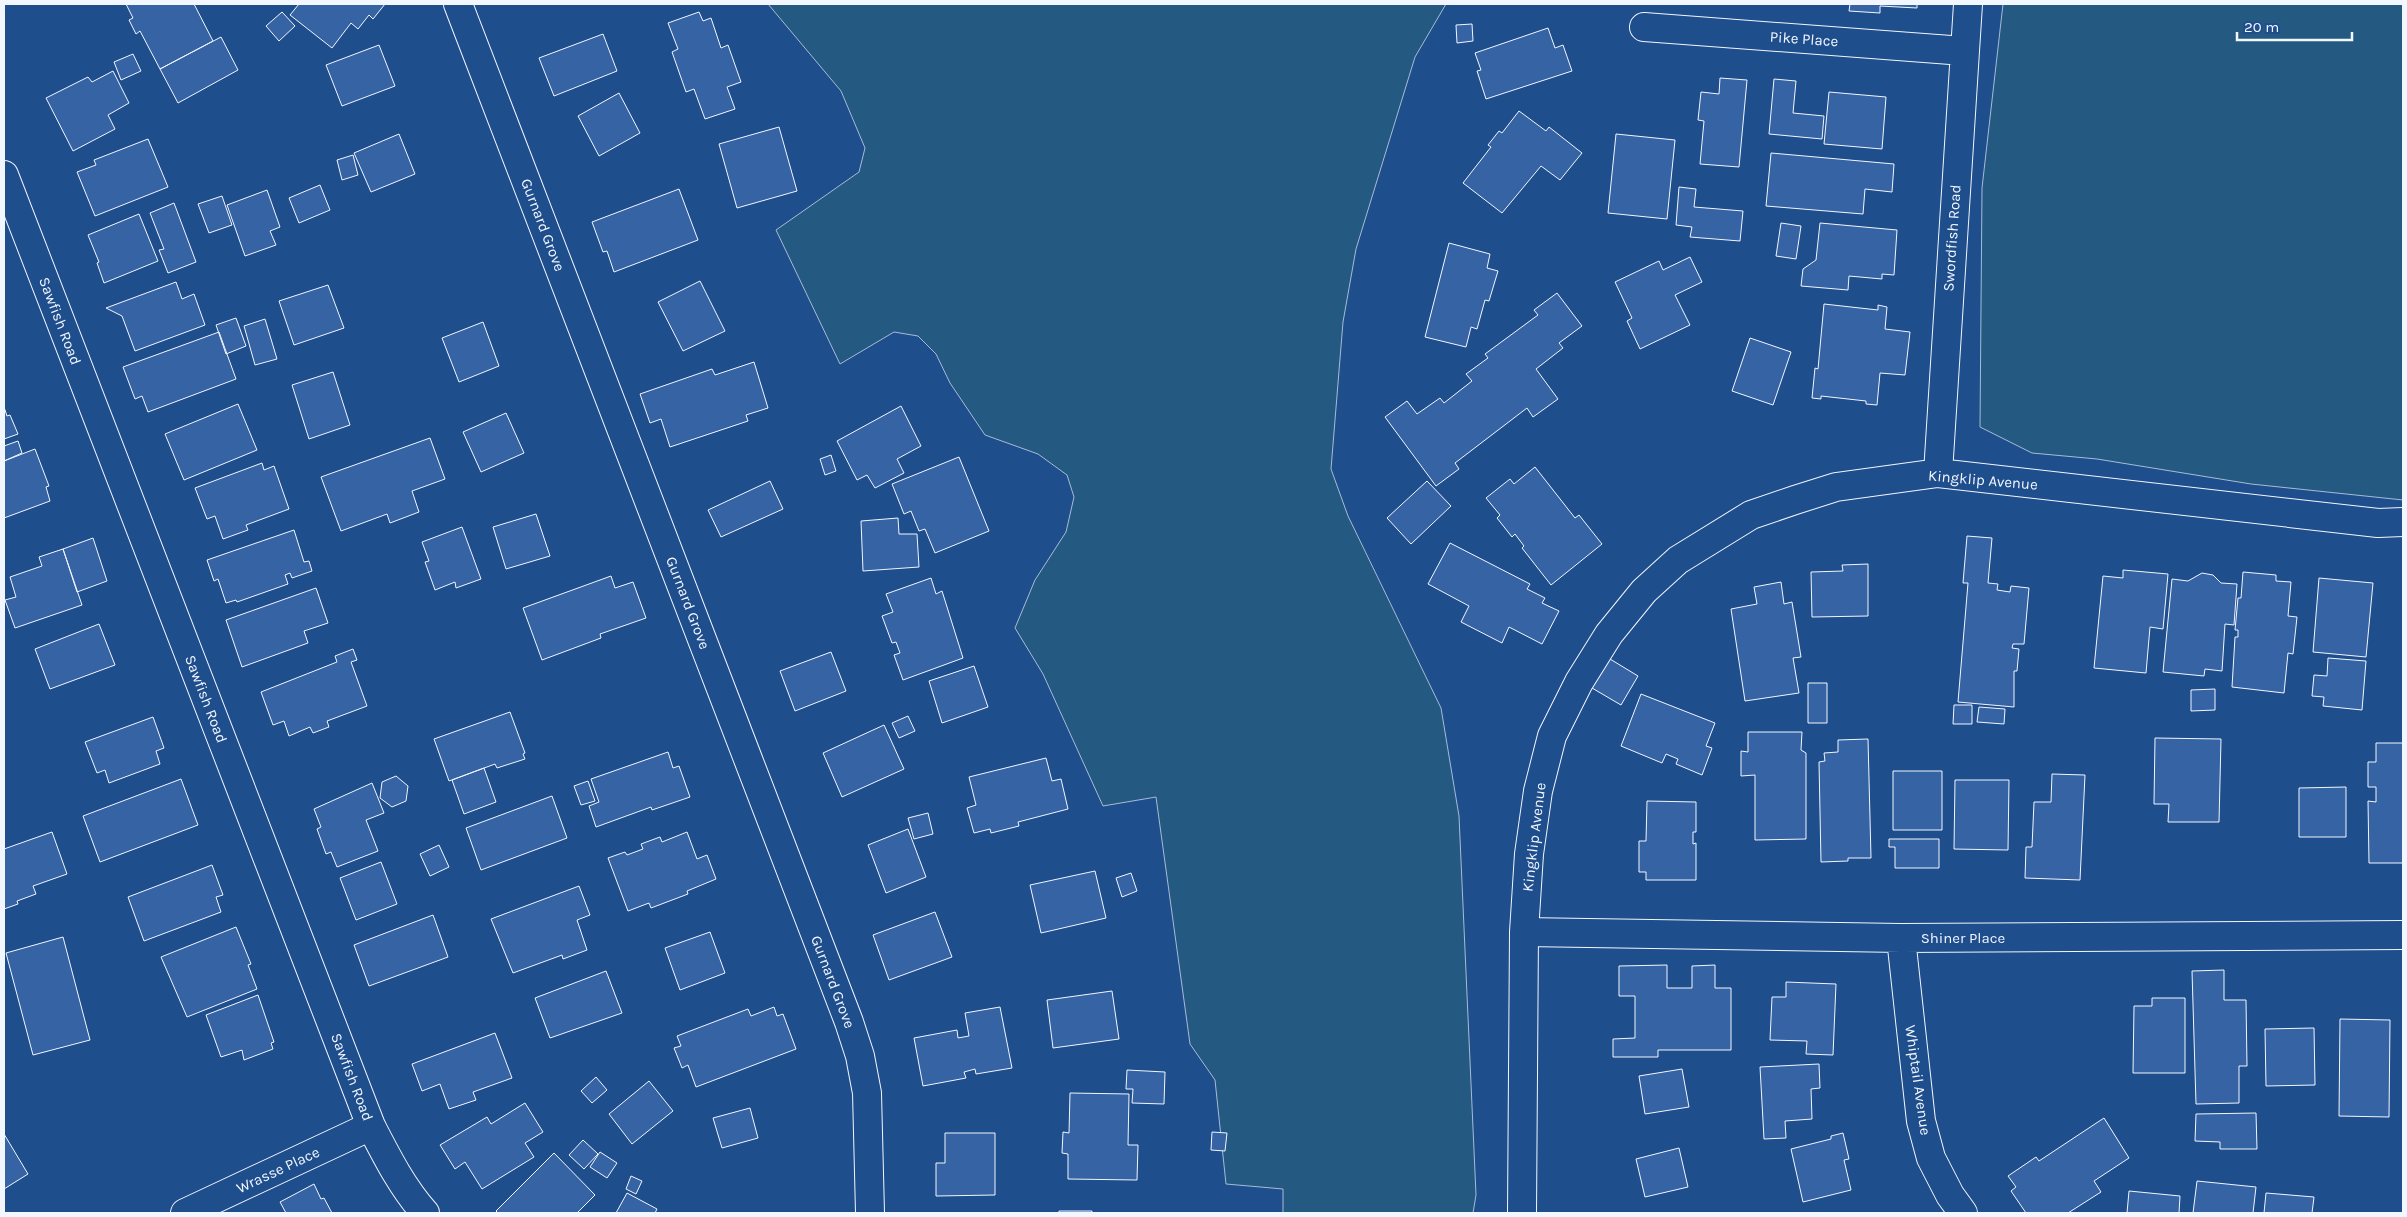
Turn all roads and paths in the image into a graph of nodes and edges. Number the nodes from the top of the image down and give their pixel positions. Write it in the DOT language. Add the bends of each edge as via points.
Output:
graph roads {
  1 [pos="458,4"];
  2 [pos="1968,4"];
  3 [pos="1644,27"];
  4 [pos="1964,51"];
  5 [pos="4,175"];
  6 [pos="1938,473"];
  7 [pos="2403,522"];
  8 [pos="1524,932"];
  9 [pos="2403,935"];
  10 [pos="1901,938"];
  11 [pos="371,1126"];
  12 [pos="185,1213"];
  13 [pos="424,1213"];
  14 [pos="870,1213"];
  15 [pos="1522,1213"];
  16 [pos="1963,1213"];
  1 -- 14 [label="street, Gurnard Grove" via="849,1022 867,1093"];
  2 -- 4 [label="street, Swordfish Road"];
  3 -- 4 [label="street, Pike Place"];
  4 -- 6 [label="street, Swordfish Road"];
  5 -- 11 [label="street, Sawfish Road"];
  6 -- 7 [label="street, Kingklip Avenue" via="2368,522"];
  6 -- 8 [label="street, Kingklip Avenue" via="1836,488 1751,515 1678,560 1644,591 1609,634 1579,682 1552,736 1536,800"];
  8 -- 10 [label="street, Shiner Place"];
  8 -- 15 [label="street, Kingklip Avenue"];
  9 -- 10 [label="street, Shiner Place"];
  10 -- 16 [label="street, Whiptail Avenue" via="1920,1121 1931,1158"];
  11 -- 12 [label="street, Wrasse Place"];
  11 -- 13 [label="street, Sawfish Road" via="396,1174"];
}
